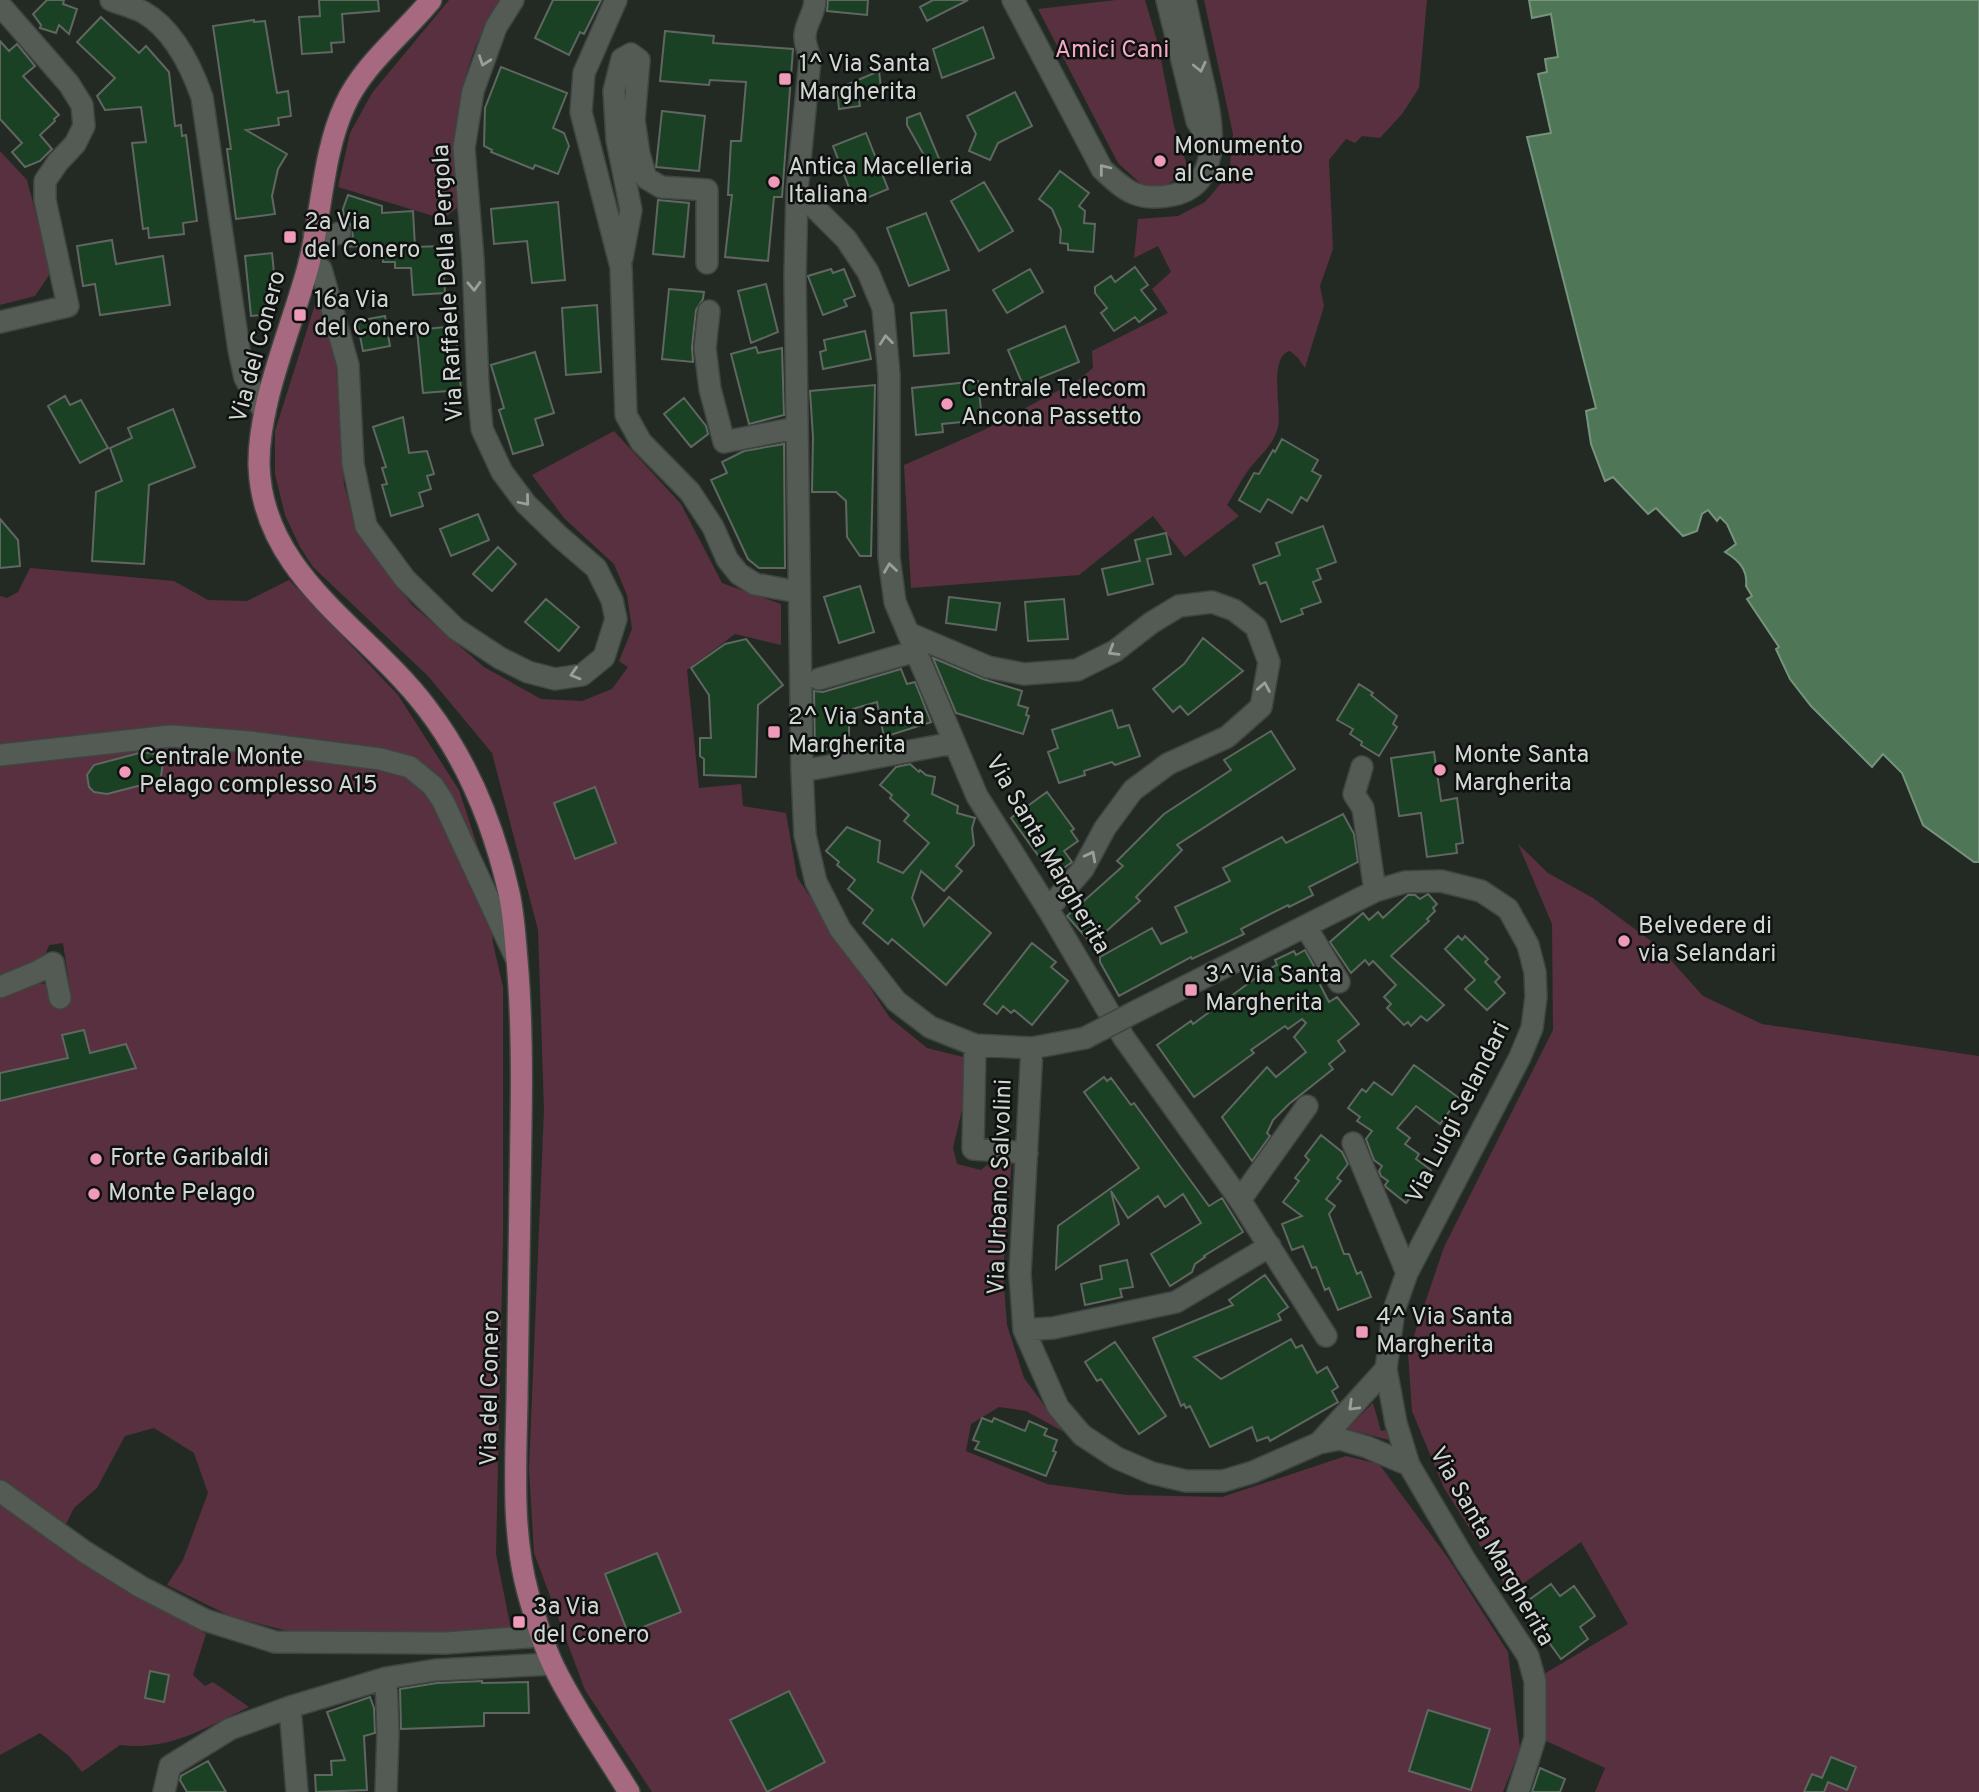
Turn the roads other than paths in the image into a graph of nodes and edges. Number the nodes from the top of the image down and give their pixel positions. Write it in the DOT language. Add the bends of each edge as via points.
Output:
graph roads {
  1 [pos="111,0"];
  2 [pos="431,0"];
  3 [pos="513,0"];
  4 [pos="616,0"];
  5 [pos="1013,0"];
  6 [pos="1167,0"];
  7 [pos="1185,0"];
  8 [pos="2,5"];
  9 [pos="815,5"];
  10 [pos="1212,145"];
  11 [pos="797,190"];
  12 [pos="340,233"];
  13 [pos="314,235"];
  14 [pos="309,262"];
  15 [pos="707,262"];
  16 [pos="621,267"];
  17 [pos="709,311"];
  18 [pos="0,322"];
  19 [pos="265,414"];
  20 [pos="796,428"];
  21 [pos="798,592"];
  22 [pos="912,642"];
  23 [pos="819,680"];
  24 [pos="953,743"];
  25 [pos="0,755"];
  26 [pos="1362,767"];
  27 [pos="802,771"];
  28 [pos="1375,891"];
  29 [pos="1048,909"];
  30 [pos="1306,927"];
  31 [pos="516,958"];
  32 [pos="1339,982"];
  33 [pos="0,987"];
  34 [pos="60,998"];
  35 [pos="975,1045"];
  36 [pos="1032,1048"];
  37 [pos="1307,1106"];
  38 [pos="1353,1143"];
  39 [pos="1027,1153"];
  40 [pos="1240,1200"];
  41 [pos="1270,1246"];
  42 [pos="1407,1273"];
  43 [pos="1024,1330"];
  44 [pos="1326,1336"];
  45 [pos="1386,1370"];
  46 [pos="1319,1443"];
  47 [pos="1409,1465"];
  48 [pos="0,1491"];
  49 [pos="542,1636"];
  50 [pos="552,1664"];
  51 [pos="386,1678"];
  52 [pos="290,1707"];
  53 [pos="164,1792"];
  54 [pos="298,1792"];
  55 [pos="386,1792"];
  56 [pos="629,1792"];
  57 [pos="1518,1792"];
  1 -- 19 [label="street" via="143,12 163,29 191,67 202,97 239,350 245,378"];
  2 -- 13 [label="main road, Via del Conero" via="370,68 345,105 333,137"];
  3 -- 14 [label="street, Via Raffaele Della Pergola, one-way" via="496,27 473,91 464,148 482,429 502,472 526,504 596,568 611,600 616,620 604,657 582,675 555,680 528,672 456,629 405,579 366,526 353,464 348,365 321,269"];
  4 -- 16 [label="street" via="584,73 581,112"];
  10 -- 5 [label="street, one-way" via="1207,167 1182,193 1140,197 1119,186 1102,169"];
  6 -- 10 [label="street" via="1197,121"];
  7 -- 10 [label="street, one-way" via="1211,115"];
  8 -- 18 [label="street" via="69,84 82,105 84,126 45,181 68,306"];
  9 -- 11 [label="street" via="820,40 810,59"];
  11 -- 20 [label="street"];
  22 -- 11 [label="street, Via Santa Margherita, one-way" via="895,602 889,557 889,375 883,308 868,272 846,239"];
  12 -- 13 [label="street"];
  13 -- 14 [label="main road, Via del Conero"];
  14 -- 19 [label="main road, Via del Conero"];
  15 -- 16 [label="street" via="707,190 661,187 646,178 634,120 639,60 631,54 622,59 614,91 617,140 631,209"];
  16 -- 21 [label="street" via="626,415 641,442 690,492 739,575 755,584"];
  17 -- 20 [label="street" via="705,348 724,442"];
  19 -- 31 [label="main road, Via del Conero" via="260,440 261,485 278,542 312,588 398,673 452,746 498,854 510,897"];
  20 -- 21 [label="street"];
  21 -- 27 [label="street, Via Luigi Selandari"];
  22 -- 23 [label="street"];
  22 -- 24 [label="street, Via Santa Margherita"];
  29 -- 22 [label="street, one-way" via="1083,869 1133,790 1168,764 1227,737 1261,707 1269,662 1256,628 1234,610 1212,602 1179,606 1115,651 1077,670 1024,674"];
  24 -- 27 [label="street"];
  24 -- 29 [label="street, Via Santa Margherita" via="977,796"];
  25 -- 31 [label="street, Via del Conero" via="172,736 335,753 410,767 443,801"];
  26 -- 28 [label="street" via="1354,794 1363,808"];
  27 -- 35 [label="street, Via Luigi Selandari" via="805,835 816,882 840,929 897,1001 930,1027"];
  28 -- 30 [label="street, Via Luigi Selandari"];
  28 -- 42 [label="street, Via Luigi Selandari" via="1405,882 1441,881 1481,891 1508,909 1528,945 1535,972 1532,1028 1520,1057"];
  29 -- 40 [label="street, Via Santa Margherita" via="1124,1038"];
  30 -- 32 [label="street"];
  30 -- 36 [label="street, Via Luigi Selandari, bridge" via="1085,1038"];
  31 -- 49 [label="main road, Via del Conero" via="522,1029 518,1543"];
  33 -- 34 [label="street" via="52,963"];
  35 -- 36 [label="street, Via Luigi Selandari"];
  35 -- 39 [label="street" via="973,1149"];
  36 -- 39 [label="street, Via Urbano Salvolini"];
  37 -- 40 [label="street"];
  38 -- 42 [label="street, Via Luigi Selandari"];
  39 -- 43 [label="street, Via Urbano Salvolini" via="1020,1274"];
  40 -- 41 [label="street, Via Santa Margherita"];
  41 -- 43 [label="street" via="1176,1302 1079,1324"];
  41 -- 44 [label="street, Via Santa Margherita"];
  42 -- 45 [label="street, Via Luigi Selandari" via="1394,1310"];
  43 -- 46 [label="street, Via Urbano Salvolini" via="1058,1407 1082,1435 1152,1474 1186,1481 1223,1481"];
  45 -- 46 [label="street, Via Urbano Salvolini, one-way"];
  45 -- 47 [label="street, Via Santa Margherita"];
  46 -- 47 [label="street, Via Urbano Salvolini" via="1340,1439"];
  47 -- 57 [label="street, Via Santa Margherita" via="1528,1656 1535,1681 1535,1738"];
  48 -- 49 [label="street" via="141,1587 205,1620 275,1642 446,1643"];
  49 -- 50 [label="main road, Via del Conero"];
  50 -- 51 [label="street" via="436,1670"];
  50 -- 56 [label="main road, Via del Conero"];
  51 -- 52 [label="street"];
  51 -- 55 [label="street"];
  52 -- 53 [label="street" via="230,1729 170,1766"];
  52 -- 54 [label="street"];
}
